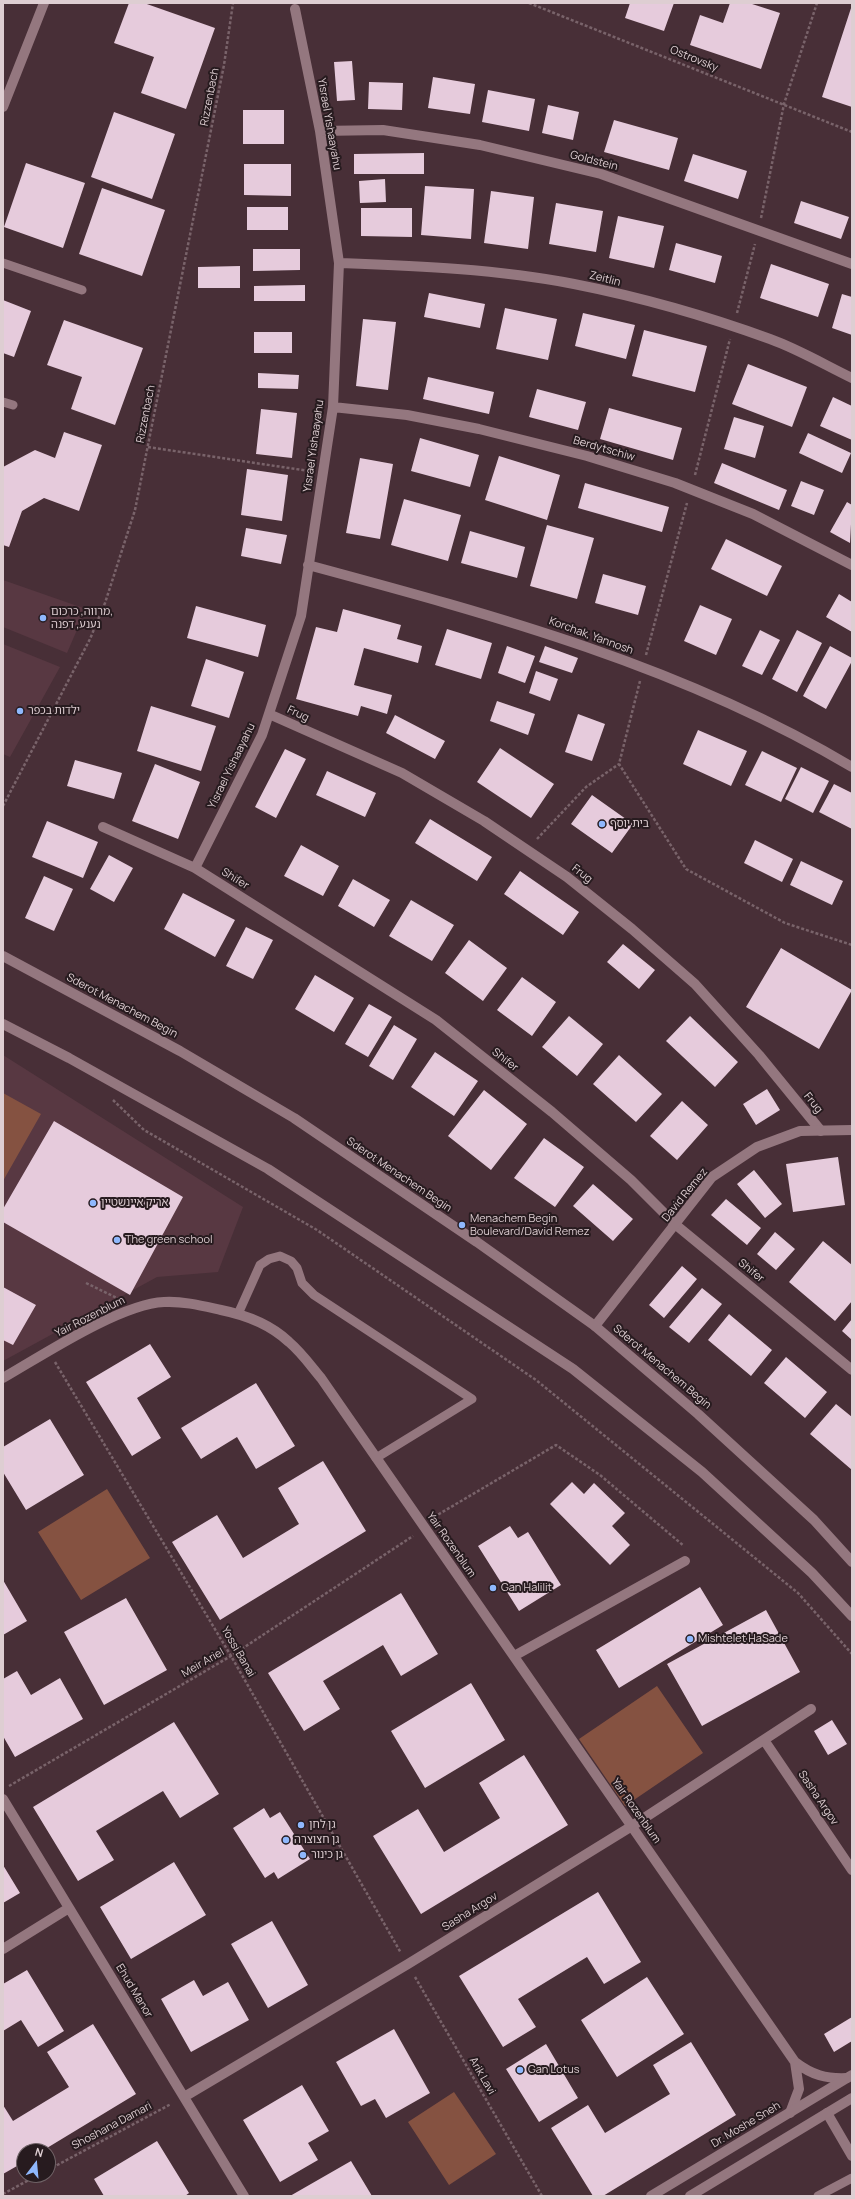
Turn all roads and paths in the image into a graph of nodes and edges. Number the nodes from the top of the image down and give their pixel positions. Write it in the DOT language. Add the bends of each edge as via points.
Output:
graph roads {
  1 [pos="44,3"];
  2 [pos="233,3"];
  3 [pos="529,3"];
  4 [pos="817,3"];
  5 [pos="295,9"];
  6 [pos="784,104"];
  7 [pos="3,107"];
  8 [pos="320,131"];
  9 [pos="852,132"];
  10 [pos="758,229"];
  11 [pos="3,263"];
  12 [pos="339,263"];
  13 [pos="852,264"];
  14 [pos="82,290"];
  15 [pos="733,327"];
  16 [pos="852,378"];
  17 [pos="3,402"];
  18 [pos="13,405"];
  19 [pos="333,407"];
  20 [pos="148,447"];
  21 [pos="323,473"];
  22 [pos="691,489"];
  23 [pos="308,565"];
  24 [pos="852,565"];
  25 [pos="643,667"];
  26 [pos="269,714"];
  27 [pos="619,764"];
  28 [pos="852,767"];
  29 [pos="3,806"];
  30 [pos="103,827"];
  31 [pos="528,850"];
  32 [pos="195,868"];
  33 [pos="852,945"];
  34 [pos="3,956"];
  35 [pos="3,1024"];
  36 [pos="110,1097"];
  37 [pos="852,1130"];
  38 [pos="821,1131"];
  39 [pos="676,1224"];
  40 [pos="86,1283"];
  41 [pos="135,1308"];
  42 [pos="238,1314"];
  43 [pos="595,1326"];
  44 [pos="48,1352"];
  45 [pos="852,1370"];
  46 [pos="3,1378"];
  47 [pos="376,1458"];
  48 [pos="428,1530"];
  49 [pos="687,1548"];
  50 [pos="685,1561"];
  51 [pos="852,1562"];
  52 [pos="852,1616"];
  53 [pos="852,1654"];
  54 [pos="231,1656"];
  55 [pos="514,1656"];
  56 [pos="812,1709"];
  57 [pos="764,1740"];
  58 [pos="3,1790"];
  59 [pos="3,1799"];
  60 [pos="632,1826"];
  61 [pos="852,1870"];
  62 [pos="70,1908"];
  63 [pos="3,1949"];
  64 [pos="408,1964"];
  65 [pos="795,2062"];
  66 [pos="849,2077"];
  67 [pos="184,2097"];
  68 [pos="852,2098"];
  69 [pos="790,2113"];
  70 [pos="827,2113"];
  71 [pos="852,2156"];
  72 [pos="56,2166"];
  73 [pos="852,2178"];
  74 [pos="23,2183"];
  75 [pos="3,2194"];
  76 [pos="244,2196"];
  77 [pos="542,2196"];
  78 [pos="651,2196"];
  79 [pos="690,2196"];
  80 [pos="818,2196"];
  1 -- 7 [label="street"];
  2 -- 20 [label="path, Rizzenbach" via="224,65"];
  3 -- 6 [label="path, Ostrovsky"];
  4 -- 6 [label="path"];
  5 -- 8 [label="street, Yisrael Yishaayahu"];
  6 -- 9 [label="path, Ostrovsky"];
  6 -- 10 [label="path"];
  8 -- 10 [label="street, Goldstein" via="383,130 480,145 601,174"];
  8 -- 12 [label="street, Yisrael Yishaayahu"];
  10 -- 13 [label="street, Goldstein"];
  10 -- 15 [label="path"];
  11 -- 14 [label="lane"];
  12 -- 15 [label="street, Zeitlin" via="459,270 574,284 680,310"];
  12 -- 19 [label="street, Yisrael Yishaayahu"];
  15 -- 16 [label="street, Zeitlin" via="771,339"];
  15 -- 22 [label="path"];
  17 -- 18 [label="lane"];
  19 -- 21 [label="street, Yisrael Yishaayahu"];
  19 -- 22 [label="street, Berdytschiw" via="407,415 479,429 587,456"];
  20 -- 21 [label="path"];
  20 -- 29 [label="path, Rizzenbach" via="135,510 106,603 90,640"];
  21 -- 23 [label="street, Yisrael Yishaayahu"];
  22 -- 24 [label="street, Berdytschiw" via="753,514"];
  22 -- 25 [label="path"];
  23 -- 25 [label="street, Korchak, Yannosh" via="439,600 548,633"];
  23 -- 26 [label="street, Yisrael Yishaayahu" via="301,616"];
  25 -- 27 [label="path"];
  25 -- 28 [label="street, Korchak, Yannosh" via="725,699"];
  26 -- 31 [label="street, Frug" via="402,773"];
  26 -- 32 [label="street, Yisrael Yishaayahu" via="262,735"];
  27 -- 31 [label="path" via="586,787"];
  27 -- 33 [label="path" via="686,869 785,923"];
  30 -- 32 [label="street, Shifer"];
  31 -- 38 [label="street, Frug" via="573,882 695,984 759,1055"];
  32 -- 39 [label="street, Shifer" via="436,1020 552,1112 632,1180"];
  34 -- 43 [label="street, Sderot Menachem Begin" via="180,1051 294,1118 477,1242"];
  35 -- 52 [label="street" via="268,1169 573,1369 702,1472 812,1574"];
  36 -- 53 [label="path" via="144,1130 317,1230 536,1380 798,1593"];
  37 -- 38 [label="street, David Remez"];
  38 -- 39 [label="street, David Remez" via="800,1131 757,1147 712,1177"];
  39 -- 43 [label="street, David Remez"];
  39 -- 45 [label="street, Shifer"];
  40 -- 41 [label="path"];
  41 -- 42 [label="street, Yair Rozenblum" via="164,1302 184,1303"];
  41 -- 44 [label="street, Yair Rozenblum"];
  42 -- 47 [label="street, Yair Rozenblum" via="267,1326 290,1342 321,1378"];
  42 -- 47 [label="lane" via="260,1265 269,1258 280,1256 294,1264 302,1282 314,1295 472,1399"];
  43 -- 51 [label="street, Sderot Menachem Begin" via="698,1414 808,1514"];
  44 -- 46 [label="street, Yair Rozenblum"];
  44 -- 54 [label="path, Yossi Banai"];
  47 -- 48 [label="street, Yair Rozenblum"];
  48 -- 49 [label="path, Meir Ariel" via="556,1445 600,1475"];
  48 -- 54 [label="path, Meir Ariel"];
  48 -- 55 [label="street, Yair Rozenblum"];
  50 -- 55 [label="street"];
  54 -- 58 [label="path, Meir Ariel"];
  54 -- 64 [label="path, Yossi Banai"];
  55 -- 60 [label="street, Yair Rozenblum"];
  56 -- 57 [label="street, Sasha Argov"];
  57 -- 60 [label="street, Sasha Argov"];
  57 -- 61 [label="street, Sasha Argov"];
  59 -- 62 [label="street, Ehud Manor"];
  60 -- 64 [label="street, Sasha Argov"];
  60 -- 65 [label="street, Yair Rozenblum"];
  62 -- 63 [label="street"];
  62 -- 67 [label="street, Ehud Manor"];
  64 -- 67 [label="street, Sasha Argov"];
  64 -- 77 [label="path, Arik Lavi"];
  65 -- 66 [label="street, Yair Rozenblum" via="818,2076 829,2079"];
  65 -- 69 [label="street, Yair Rozenblum" via="800,2089"];
  66 -- 69 [label="street, Dr. Moshe Sneh"];
  67 -- 72 [label="path, Shoshana Damari"];
  67 -- 76 [label="street, Ehud Manor"];
  68 -- 70 [label="street"];
  69 -- 78 [label="street, Dr. Moshe Sneh"];
  70 -- 71 [label="street"];
  70 -- 79 [label="street"];
  73 -- 80 [label="lane"];
  74 -- 75 [label="path"];
}
